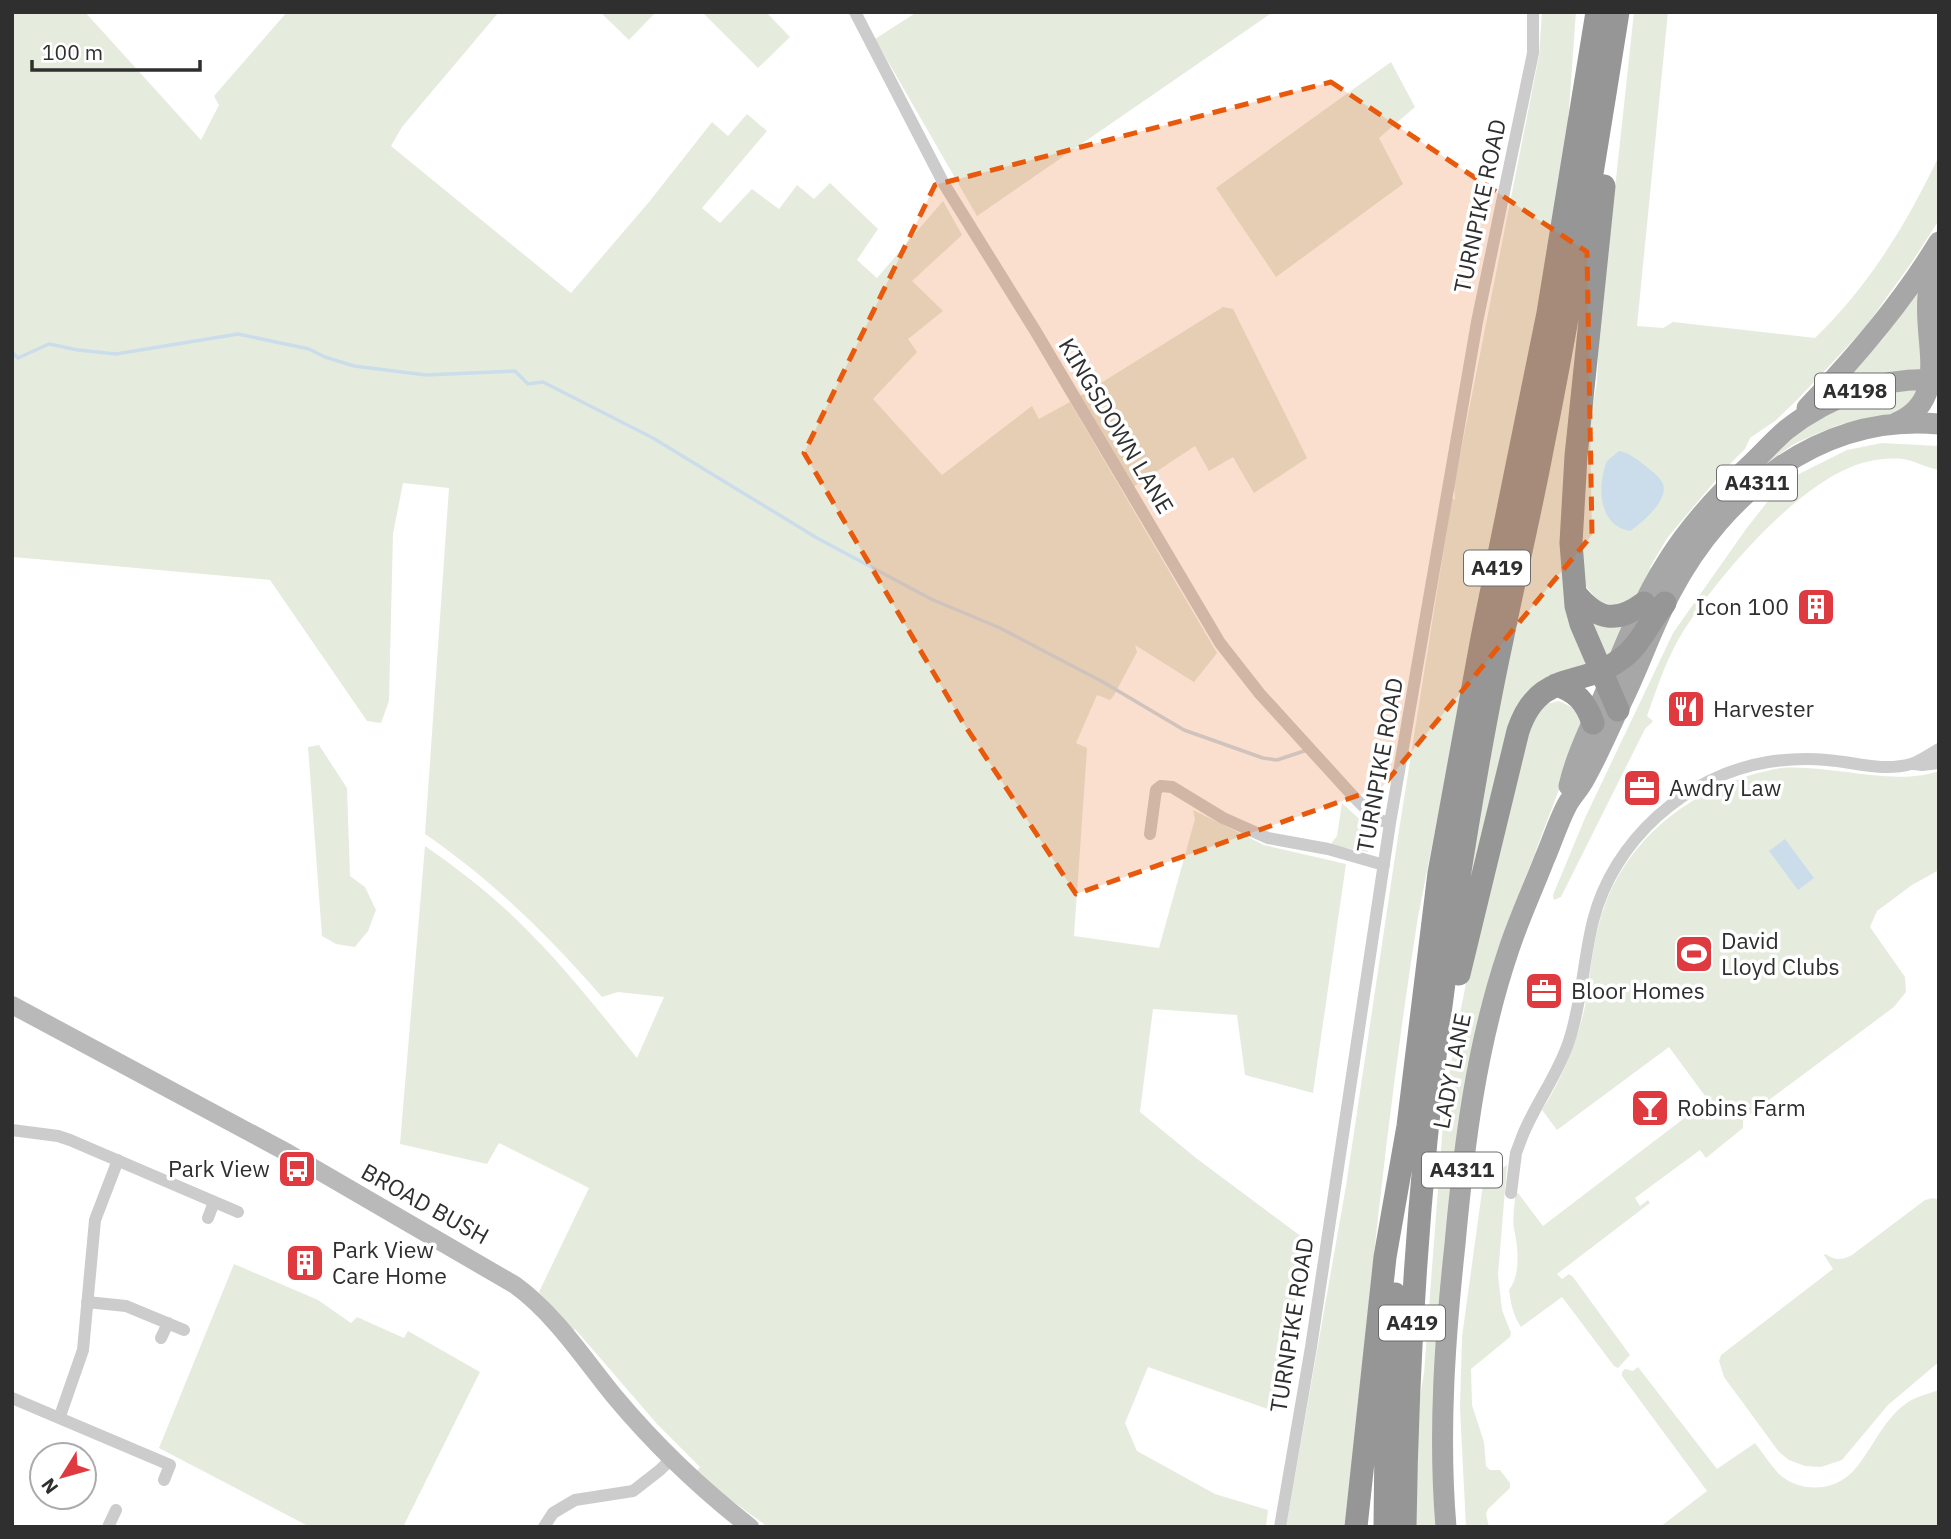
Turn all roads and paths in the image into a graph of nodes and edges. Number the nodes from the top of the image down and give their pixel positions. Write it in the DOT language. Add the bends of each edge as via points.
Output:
graph roads {
  1 [pos="855,12"];
  2 [pos="1533,12"];
  3 [pos="1597,12"];
  4 [pos="1618,12"];
  5 [pos="1939,242"];
  6 [pos="1939,271"];
  7 [pos="1935,380"];
  8 [pos="1895,424"];
  9 [pos="1939,424"];
  10 [pos="1787,430"];
  11 [pos="1576,594"];
  12 [pos="1655,603"];
  13 [pos="1610,672"];
  14 [pos="1556,685"];
  15 [pos="1618,710"];
  16 [pos="1593,723"];
  17 [pos="1939,749"];
  18 [pos="1939,763"];
  19 [pos="1914,764"];
  20 [pos="1567,806"];
  21 [pos="1390,823"];
  22 [pos="1150,834"];
  23 [pos="1384,865"];
  24 [pos="12,1005"];
  25 [pos="1418,1124"];
  26 [pos="12,1130"];
  27 [pos="118,1160"];
  28 [pos="1511,1193"];
  29 [pos="214,1202"];
  30 [pos="239,1212"];
  31 [pos="208,1218"];
  32 [pos="87,1302"];
  33 [pos="167,1323"];
  34 [pos="184,1330"];
  35 [pos="162,1338"];
  36 [pos="12,1398"];
  37 [pos="60,1416"];
  38 [pos="671,1459"];
  39 [pos="164,1480"];
  40 [pos="116,1510"];
  41 [pos="108,1527"];
  42 [pos="544,1527"];
  43 [pos="750,1527"];
  44 [pos="1280,1527"];
  45 [pos="1356,1527"];
  46 [pos="1385,1527"];
  47 [pos="1405,1527"];
  48 [pos="1446,1527"];
  1 -- 21 [label="street, KINGSDOWN LANE" via="944,184 1220,643 1353,796 1376,819"];
  2 -- 21 [label="street, TURNPIKE ROAD" via="1533,53 1477,322"];
  3 -- 25 [label="highway, A419" via="1544,336 1439,873"];
  4 -- 11 [label="highway, A419" via="1572,499"];
  4 -- 25 [label="highway, A419" via="1574,282 1473,795"];
  5 -- 10 [label="main road, A4311" via="1872,337"];
  6 -- 7 [label="main road, A4311" via="1928,298"];
  7 -- 8 [label="main road, A4311" via="1922,404"];
  7 -- 10 [label="main road, A4198" via="1863,388"];
  8 -- 9 [label="main road, A4198"];
  8 -- 12 [label="main road, A4311" via="1818,444 1768,474 1735,504"];
  10 -- 12 [label="main road, A4311" via="1698,519 1670,557"];
  11 -- 12 [label="highway" via="1592,611 1606,616 1621,617"];
  11 -- 13 [label="highway" via="1581,624"];
  12 -- 13 [label="highway" via="1654,615 1633,648"];
  12 -- 15 [label="main road, A4311"];
  13 -- 14 [label="highway"];
  13 -- 15 [label="highway"];
  13 -- 16 [label="main road, A4311"];
  14 -- 16 [label="highway" via="1583,701"];
  14 -- 25 [label="highway, A419" via="1530,705 1518,731"];
  15 -- 20 [label="main road, LADY LANE / A4311"];
  16 -- 20 [label="main road, LADY LANE / A4311" via="1569,783"];
  17 -- 19 [label="street"];
  18 -- 19 [label="street"];
  19 -- 28 [label="street" via="1881,767 1802,759 1750,766 1702,785 1645,828 1618,863 1598,902 1569,1042 1522,1137"];
  20 -- 48 [label="main road, LADY LANE / A4311" via="1509,950 1475,1076 1448,1326 1442,1427"];
  21 -- 23 [label="street, TURNPIKE ROAD"];
  22 -- 23 [label="street" via="1156,790 1161,786 1268,838"];
  23 -- 44 [label="street, TURNPIKE ROAD"];
  24 -- 38 [label="main road, BROAD BUSH" via="288,1153 515,1285 541,1308"];
  25 -- 45 [label="highway, A419" via="1385,1257"];
  25 -- 46 [label="highway, A419" via="1390,1357"];
  25 -- 47 [label="highway, A419"];
  26 -- 27 [label="street" via="58,1136"];
  27 -- 29 [label="street"];
  27 -- 32 [label="street" via="95,1220"];
  29 -- 30 [label="street"];
  29 -- 31 [label="street"];
  32 -- 33 [label="street" via="126,1306"];
  32 -- 37 [label="street" via="83,1350"];
  33 -- 34 [label="street"];
  33 -- 35 [label="street"];
  36 -- 37 [label="street"];
  37 -- 39 [label="street" via="122,1435 170,1465"];
  38 -- 42 [label="street" via="633,1491 569,1502 553,1513"];
  38 -- 43 [label="main road, BROAD BUSH"];
  40 -- 41 [label="street"];
}
